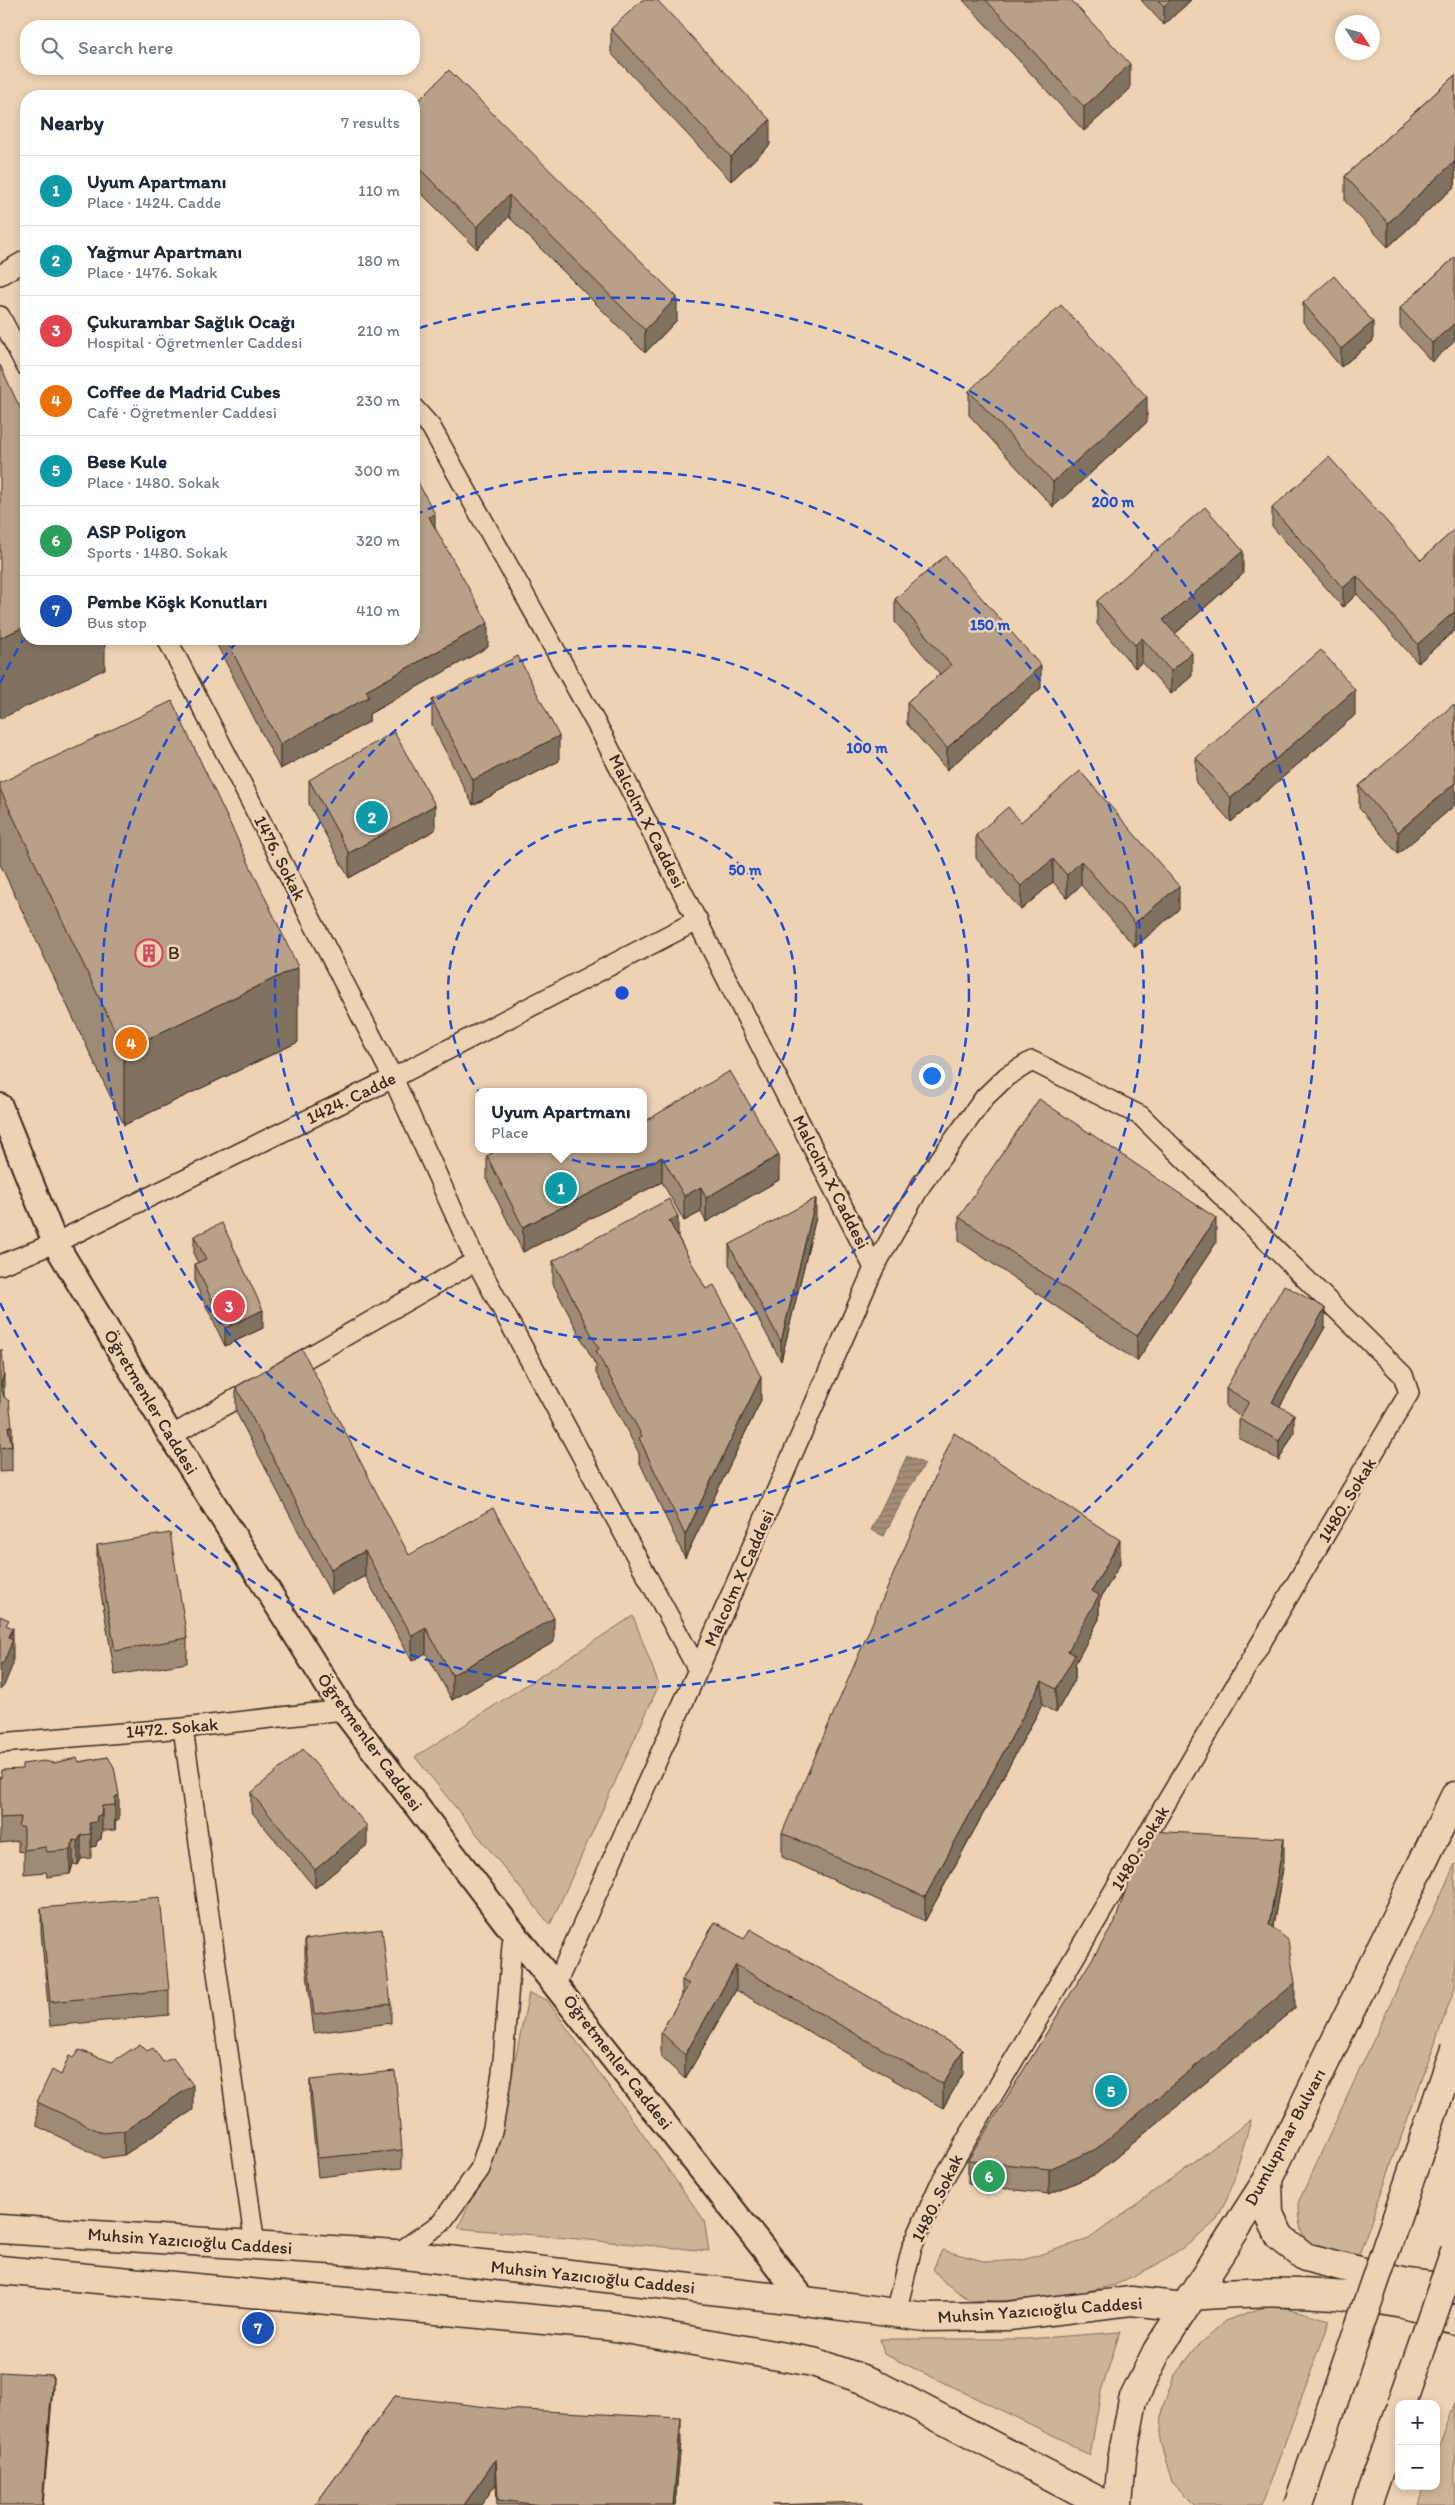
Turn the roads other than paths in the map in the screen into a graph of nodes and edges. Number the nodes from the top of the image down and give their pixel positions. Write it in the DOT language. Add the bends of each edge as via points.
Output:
graph roads {
  1 [pos="20,263"];
  2 [pos="0,275"];
  3 [pos="0,316"];
  4 [pos="20,354"];
  5 [pos="420,415"];
  6 [pos="170,645"];
  7 [pos="698,920"];
  8 [pos="393,1078"];
  9 [pos="0,1106"];
  10 [pos="55,1243"];
  11 [pos="476,1261"];
  12 [pos="0,1265"];
  13 [pos="874,1268"];
  14 [pos="171,1436"];
  15 [pos="698,1670"];
  16 [pos="343,1710"];
  17 [pos="183,1728"];
  18 [pos="0,1743"];
  19 [pos="1455,1796"];
  20 [pos="513,1932"];
  21 [pos="556,1984"];
  22 [pos="1455,2048"];
  23 [pos="1268,2179"];
  24 [pos="0,2229"];
  25 [pos="255,2245"];
  26 [pos="1455,2251"];
  27 [pos="396,2254"];
  28 [pos="0,2270"];
  29 [pos="1455,2289"];
  30 [pos="805,2300"];
  31 [pos="1188,2302"];
  32 [pos="896,2313"];
  33 [pos="1455,2320"];
  34 [pos="1403,2400"];
  35 [pos="1395,2424"];
  36 [pos="1106,2505"];
  37 [pos="1118,2505"];
  38 [pos="1298,2505"];
  39 [pos="1367,2505"];
  1 -- 2 [label="street"];
  3 -- 4 [label="street"];
  5 -- 7 [label="street, Malcolm X Caddesi" via="431,427 574,684"];
  6 -- 8 [label="street, 1476. Sokak"];
  7 -- 8 [label="street, 1424. Cadde"];
  7 -- 13 [label="street, Malcolm X Caddesi"];
  8 -- 10 [label="street, 1424. Cadde"];
  8 -- 11 [label="street, 1476. Sokak"];
  9 -- 10 [label="street, Öğretmenler Caddesi"];
  10 -- 12 [label="street, 1424. Cadde"];
  10 -- 14 [label="street, Öğretmenler Caddesi"];
  11 -- 14 [label="street"];
  11 -- 15 [label="street, 1476. Sokak"];
  13 -- 15 [label="street, Malcolm X Caddesi"];
  13 -- 32 [label="street, 1480. Sokak" via="922,1185 985,1097 1007,1076 1032,1061 1141,1116 1403,1375 1409,1393 938,2186 912,2247"];
  14 -- 16 [label="street, Öğretmenler Caddesi"];
  15 -- 21 [label="street, Malcolm X Caddesi"];
  16 -- 17 [label="street, 1472. Sokak"];
  16 -- 20 [label="street, Öğretmenler Caddesi"];
  17 -- 18 [label="street, 1472. Sokak"];
  17 -- 25 [label="street"];
  19 -- 23 [label="main road, Dumlupınar Bulvarı"];
  20 -- 21 [label="street, Öğretmenler Caddesi"];
  20 -- 27 [label="street" via="502,2073 494,2128 480,2169 441,2223"];
  21 -- 30 [label="street, Öğretmenler Caddesi"];
  22 -- 38 [label="main road, bridge"];
  23 -- 29 [label="main road" via="1269,2214 1280,2237 1305,2257 1406,2283"];
  23 -- 31 [label="main road, Dumlupınar Bulvarı"];
  24 -- 25 [label="main road, Muhsin Yazıcıoğlu Caddesi"];
  25 -- 27 [label="main road, Muhsin Yazıcıoğlu Caddesi"];
  26 -- 34 [label="main road, bridge"];
  27 -- 30 [label="main road, Muhsin Yazıcıoğlu Caddesi"];
  28 -- 36 [label="main road" via="609,2326 812,2362 871,2382"];
  30 -- 32 [label="main road, Muhsin Yazıcıoğlu Caddesi"];
  31 -- 32 [label="main road, Muhsin Yazıcıoğlu Caddesi" via="1131,2301 1009,2316 924,2317"];
  31 -- 33 [label="main road, Muhsin Yazıcıoğlu Caddesi" via="1247,2292 1324,2293 1405,2304"];
  31 -- 37 [label="main road, Dumlupınar Bulvarı" via="1157,2351 1133,2400 1122,2459"];
  35 -- 39 [label="main road"];
}
